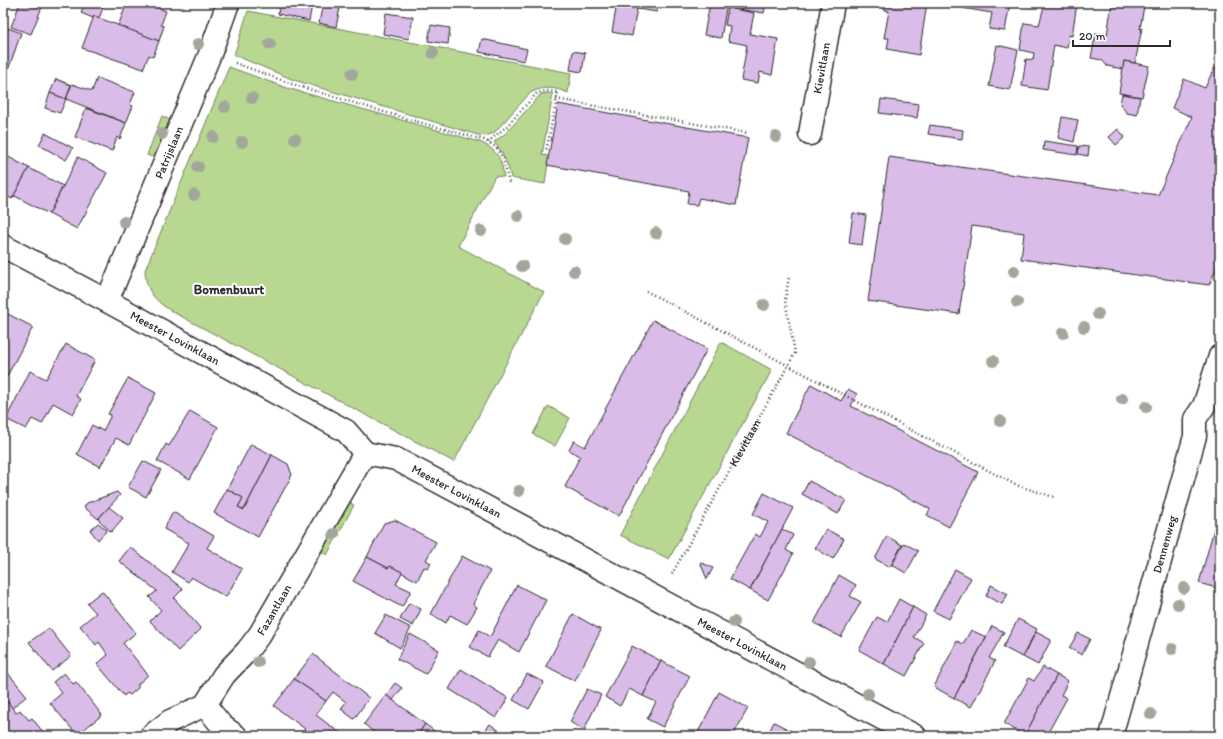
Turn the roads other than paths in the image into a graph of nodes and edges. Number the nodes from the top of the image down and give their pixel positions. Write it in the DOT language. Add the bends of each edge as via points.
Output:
graph roads {
  1 [pos="228,3"];
  2 [pos="833,3"];
  3 [pos="810,134"];
  4 [pos="3,246"];
  5 [pos="107,301"];
  6 [pos="1215,366"];
  7 [pos="365,453"];
  8 [pos="205,705"];
  9 [pos="151,736"];
  10 [pos="236,736"];
  11 [pos="915,736"];
  12 [pos="1111,736"];
  1 -- 5 [label="street, Patrijslaan" via="210,54"];
  2 -- 3 [label="street, Kievitlaan"];
  4 -- 5 [label="street, Meester Lovinklaan"];
  5 -- 7 [label="street, Meester Lovinklaan" via="346,431"];
  6 -- 12 [label="street, Dennenweg" via="1204,406 1194,419 1195,436"];
  7 -- 8 [label="street, Fazantlaan" via="260,634 224,675"];
  7 -- 11 [label="street, Meester Lovinklaan" via="396,459"];
  8 -- 9 [label="street" via="170,721"];
  8 -- 10 [label="street" via="222,726"];
}
